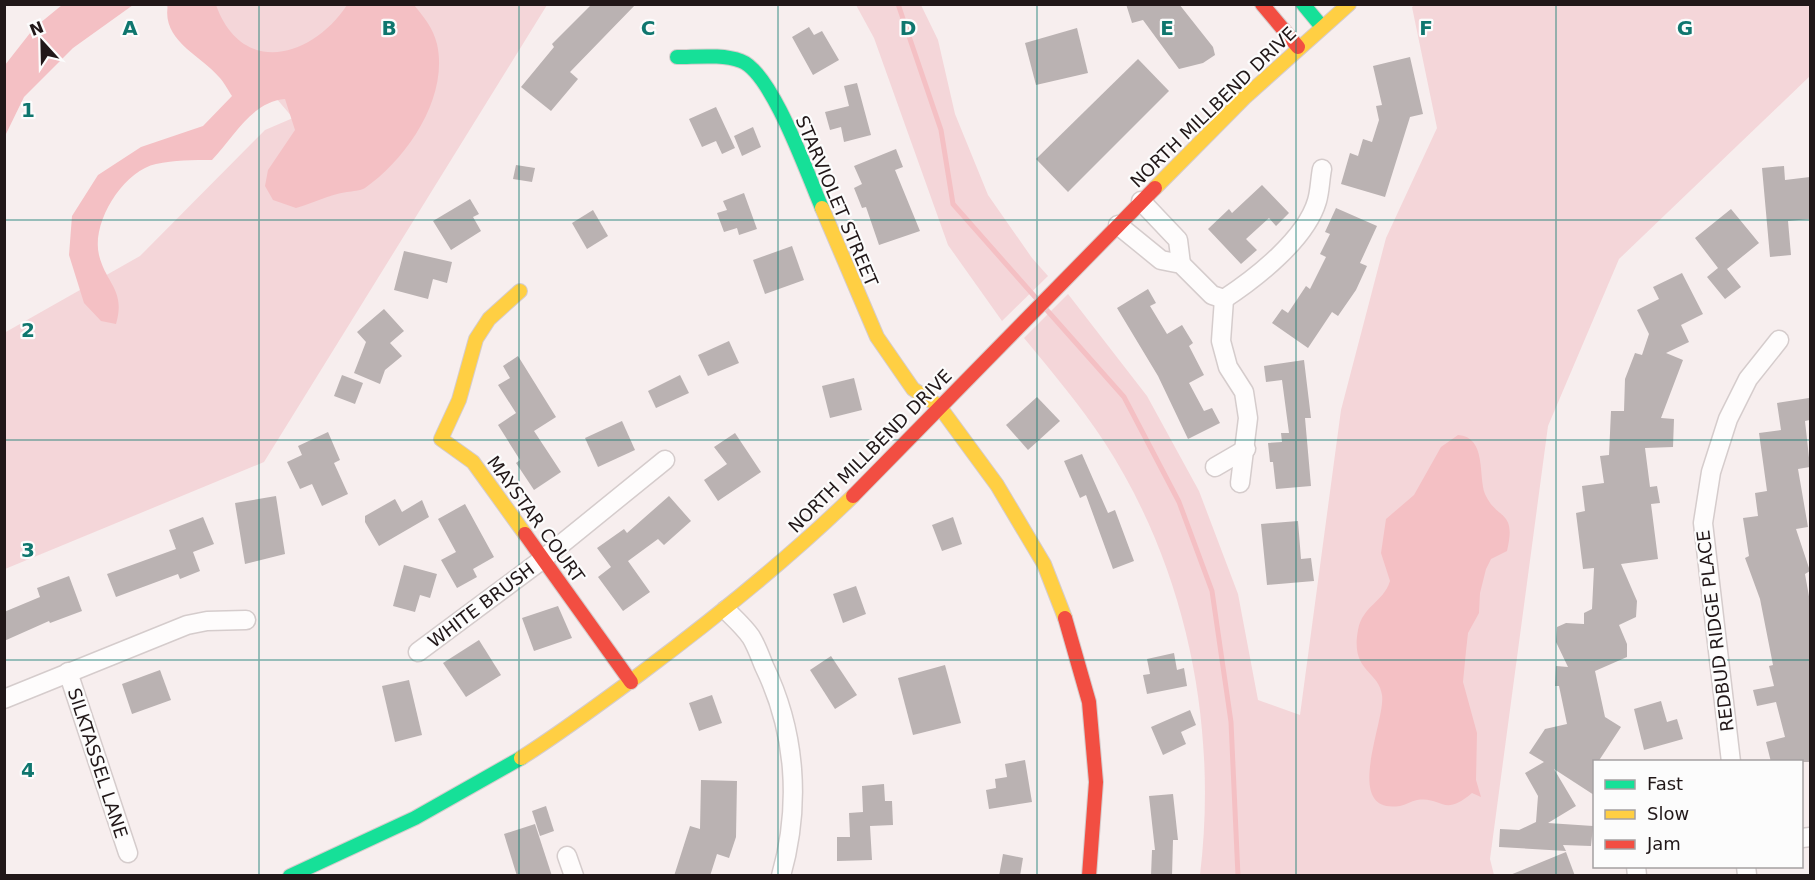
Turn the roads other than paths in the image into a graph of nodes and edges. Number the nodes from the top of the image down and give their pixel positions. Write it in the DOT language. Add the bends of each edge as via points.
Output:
graph roads {
  1 [pos="1262,4"];
  2 [pos="1303,4"];
  3 [pos="1349,4"];
  4 [pos="1323,27"];
  5 [pos="1298,47"];
  6 [pos="677,57"];
  7 [pos="1322,169"];
  8 [pos="1142,201"];
  9 [pos="1118,225"];
  10 [pos="1181,264"];
  11 [pos="520,291"];
  12 [pos="1224,299"];
  13 [pos="1779,340"];
  14 [pos="939,406"];
  15 [pos="1246,449"];
  16 [pos="665,460"];
  17 [pos="1215,467"];
  18 [pos="1240,483"];
  19 [pos="543,559"];
  20 [pos="726,610"];
  21 [pos="246,620"];
  22 [pos="418,652"];
  23 [pos="68,672"];
  24 [pos="631,682"];
  25 [pos="4,699"];
  26 [pos="1731,760"];
  27 [pos="128,853"];
  28 [pos="567,856"];
  29 [pos="290,876"];
  30 [pos="574,876"];
  31 [pos="782,876"];
  32 [pos="1089,876"];
  1 -- 5 [label="street"];
  2 -- 4 [label="street"];
  3 -- 4 [label="street, NORTH MILLBEND DRIVE"];
  4 -- 5 [label="street, NORTH MILLBEND DRIVE"];
  5 -- 8 [label="street, NORTH MILLBEND DRIVE"];
  6 -- 14 [label="street, STARVIOLET STREET" via="743,61 770,88 877,337 913,389"];
  7 -- 12 [label="street" via="1317,202 1294,241"];
  8 -- 9 [label="street, NORTH MILLBEND DRIVE"];
  8 -- 10 [label="street" via="1178,240"];
  9 -- 10 [label="street" via="1161,260"];
  9 -- 14 [label="street, NORTH MILLBEND DRIVE"];
  10 -- 12 [label="street" via="1212,295"];
  11 -- 19 [label="street, MAYSTAR COURT" via="489,320 476,339 459,400 441,439 473,462"];
  12 -- 15 [label="street" via="1221,341 1228,367 1244,392 1248,418"];
  13 -- 26 [label="street, REDBUD RIDGE PLACE" via="1748,379 1728,419 1711,472 1703,522"];
  14 -- 20 [label="street, NORTH MILLBEND DRIVE" via="891,460"];
  14 -- 32 [label="street" via="1023,525 1044,564 1072,637 1089,702 1096,782"];
  15 -- 17 [label="street"];
  15 -- 18 [label="street"];
  16 -- 19 [label="street, WHITE BRUSH"];
  19 -- 22 [label="street, WHITE BRUSH"];
  19 -- 24 [label="street, MAYSTAR COURT"];
  20 -- 24 [label="street, NORTH MILLBEND DRIVE"];
  20 -- 31 [label="street" via="750,636 774,686 785,723 794,798"];
  21 -- 23 [label="street" via="187,625"];
  23 -- 25 [label="street"];
  23 -- 27 [label="street, SILKTASSEL LANE"];
  24 -- 29 [label="street, NORTH MILLBEND DRIVE" via="555,737 485,780 415,818"];
  28 -- 30 [label="street"];
}
